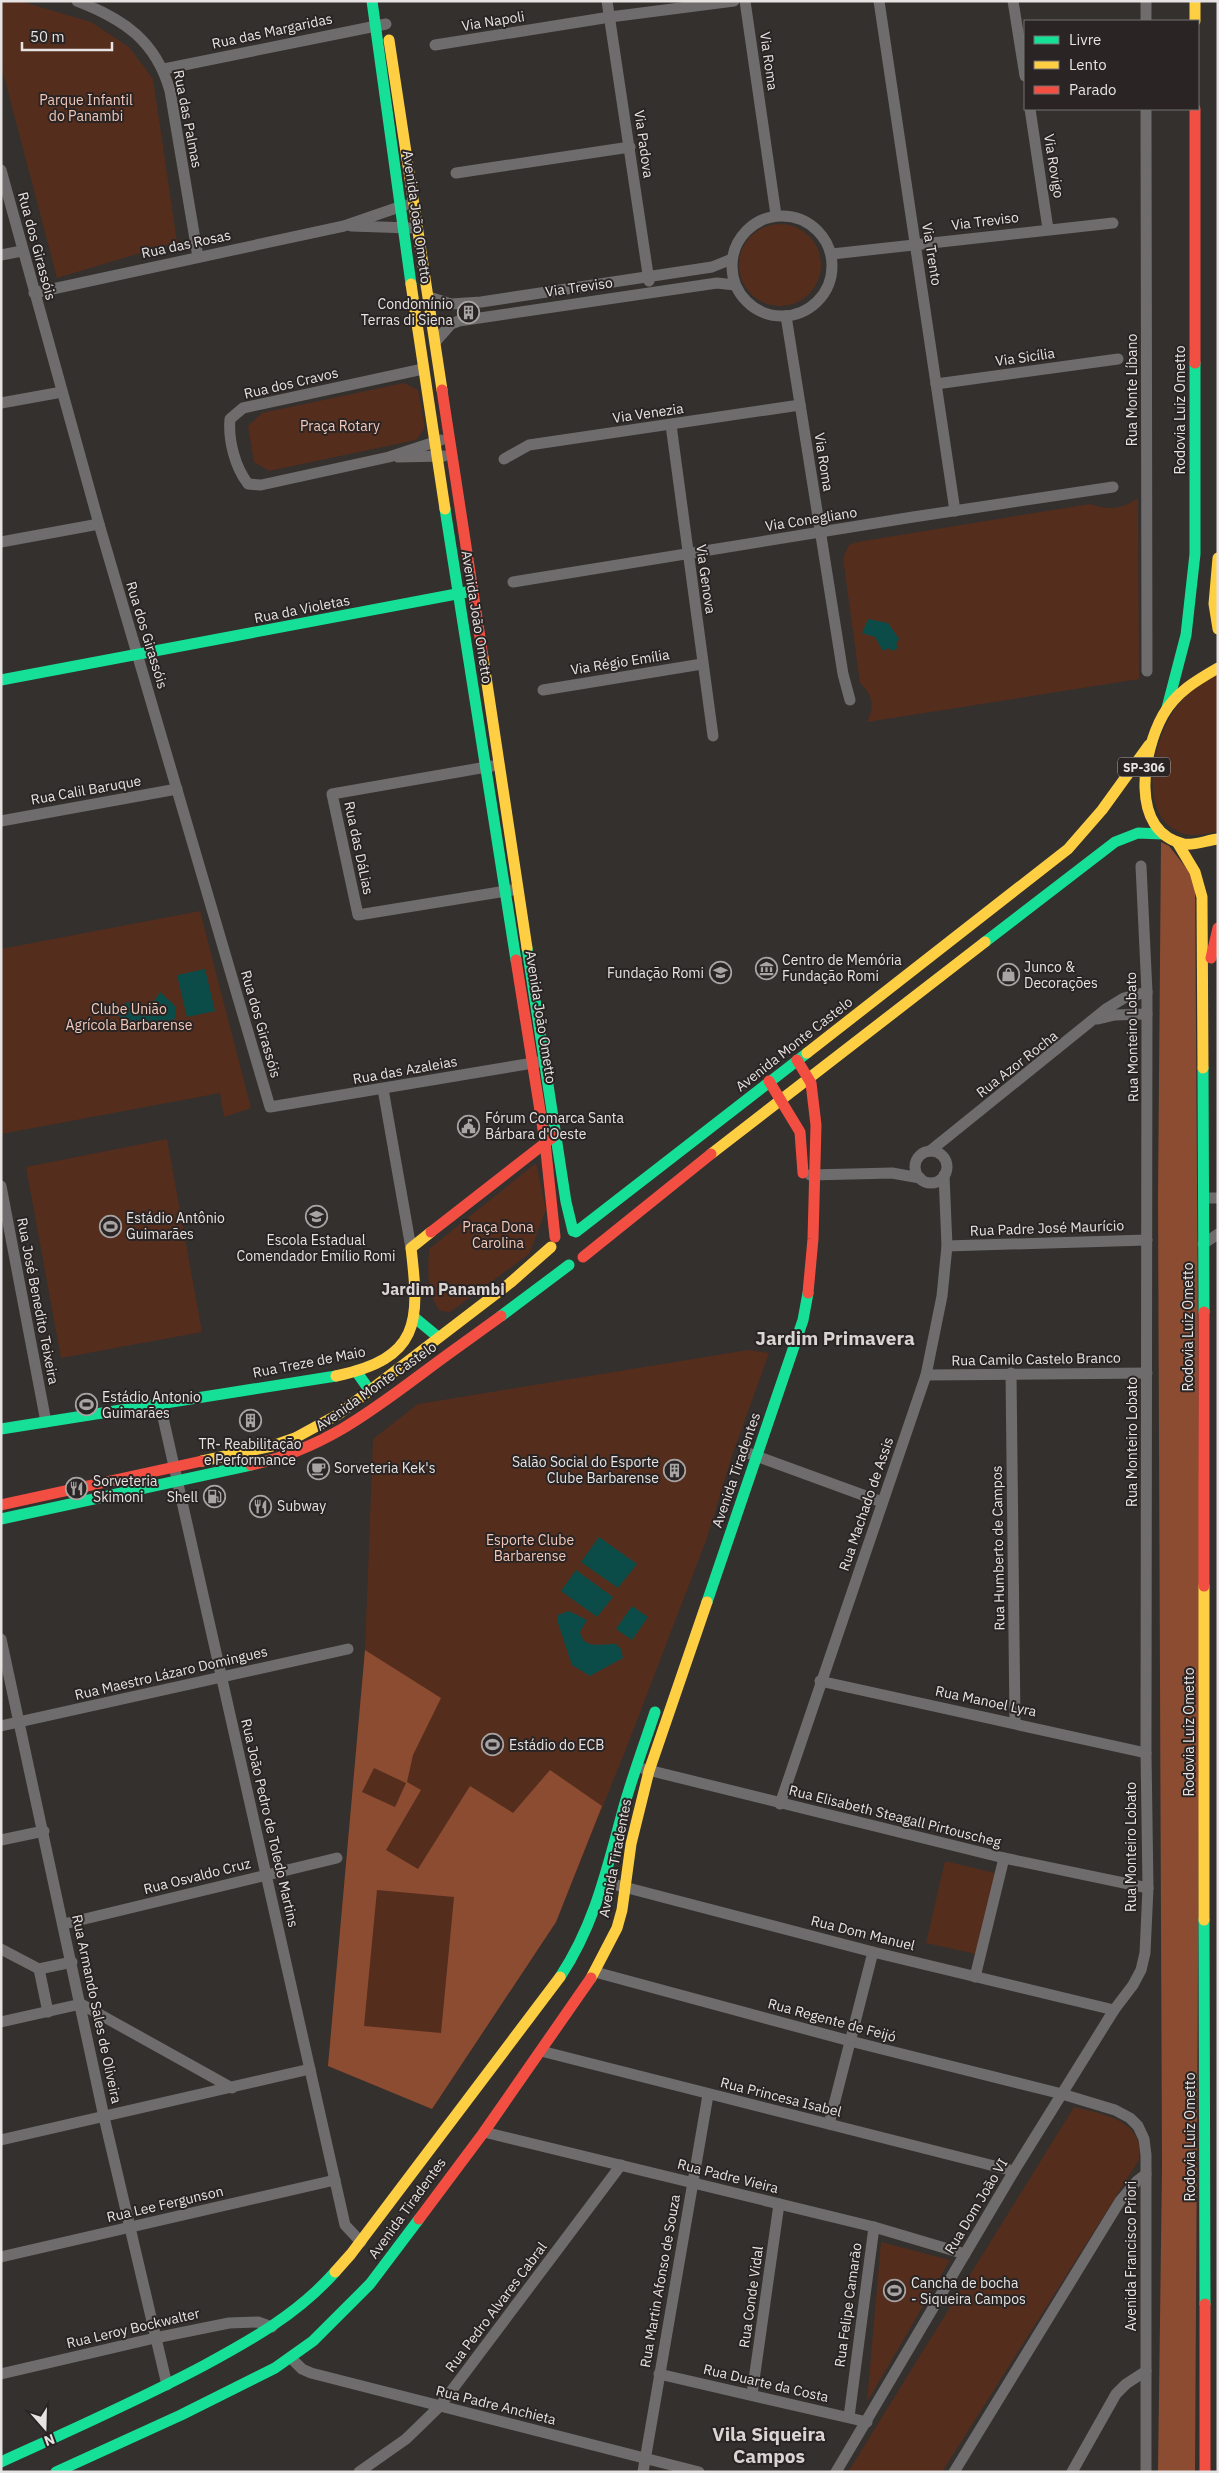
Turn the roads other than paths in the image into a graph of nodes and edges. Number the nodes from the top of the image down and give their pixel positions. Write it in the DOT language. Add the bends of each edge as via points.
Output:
graph roads {
  1 [pos="77,1"];
  2 [pos="372,1"];
  3 [pos="383,1"];
  4 [pos="607,1"];
  5 [pos="734,1"];
  6 [pos="744,1"];
  7 [pos="879,1"];
  8 [pos="1013,1"];
  9 [pos="1146,1"];
  10 [pos="1195,1"];
  11 [pos="610,17"];
  12 [pos="1146,20"];
  13 [pos="1195,20"];
  14 [pos="381,25"];
  15 [pos="435,45"];
  16 [pos="164,69"];
  17 [pos="1024,70"];
  18 [pos="1030,110"];
  19 [pos="1146,110"];
  20 [pos="1195,110"];
  21 [pos="630,148"];
  22 [pos="1,170"];
  23 [pos="456,173"];
  24 [pos="414,203"];
  25 [pos="400,206"];
  26 [pos="776,215"];
  27 [pos="1113,223"];
  28 [pos="344,226"];
  29 [pos="418,226"];
  30 [pos="403,228"];
  31 [pos="1048,229"];
  32 [pos="915,244"];
  33 [pos="22,251"];
  34 [pos="832,254"];
  35 [pos="1,255"];
  36 [pos="198,257"];
  37 [pos="732,259"];
  38 [pos="648,276"];
  39 [pos="735,285"];
  40 [pos="652,292"];
  41 [pos="34,293"];
  42 [pos="429,297"];
  43 [pos="786,316"];
  44 [pos="436,341"];
  45 [pos="1118,359"];
  46 [pos="424,369"];
  47 [pos="936,384"];
  48 [pos="62,392"];
  49 [pos="1,403"];
  50 [pos="800,405"];
  51 [pos="671,425"];
  52 [pos="450,439"];
  53 [pos="434,442"];
  54 [pos="452,454"];
  55 [pos="389,457"];
  56 [pos="437,457"];
  57 [pos="504,459"];
  58 [pos="1113,487"];
  59 [pos="955,511"];
  60 [pos="99,524"];
  61 [pos="820,533"];
  62 [pos="1,542"];
  63 [pos="688,554"];
  64 [pos="1218,558"];
  65 [pos="513,582"];
  66 [pos="472,592"];
  67 [pos="458,594"];
  68 [pos="1218,629"];
  69 [pos="138,655"];
  70 [pos="702,664"];
  71 [pos="1218,668"];
  72 [pos="1147,670"];
  73 [pos="1,680"];
  74 [pos="543,690"];
  75 [pos="850,700"];
  76 [pos="1167,708"];
  77 [pos="714,736"];
  78 [pos="1149,745"];
  79 [pos="499,764"];
  80 [pos="485,767"];
  81 [pos="177,789"];
  82 [pos="1,821"];
  83 [pos="1163,834"];
  84 [pos="1218,839"];
  85 [pos="1177,842"];
  86 [pos="1068,849"];
  87 [pos="1084,865"];
  88 [pos="1141,866"];
  89 [pos="518,889"];
  90 [pos="506,891"];
  91 [pos="1218,928"];
  92 [pos="1204,991"];
  93 [pos="1147,992"];
  94 [pos="1147,1014"];
  95 [pos="1096,1020"];
  96 [pos="545,1060"];
  97 [pos="797,1060"];
  98 [pos="831,1060"];
  99 [pos="533,1062"];
  100 [pos="809,1077"];
  101 [pos="769,1081"];
  102 [pos="383,1089"];
  103 [pos="780,1099"];
  104 [pos="270,1107"];
  105 [pos="814,1112"];
  106 [pos="956,1131"];
  107 [pos="557,1134"];
  108 [pos="545,1142"];
  109 [pos="930,1151"];
  110 [pos="946,1161"];
  111 [pos="915,1164"];
  112 [pos="892,1173"];
  113 [pos="816,1174"];
  114 [pos="804,1175"];
  115 [pos="944,1175"];
  116 [pos="925,1180"];
  117 [pos="1,1186"];
  118 [pos="1204,1198"];
  119 [pos="1218,1198"];
  120 [pos="945,1207"];
  121 [pos="574,1232"];
  122 [pos="1218,1234"];
  123 [pos="1147,1240"];
  124 [pos="553,1242"];
  125 [pos="1203,1244"];
  126 [pos="947,1246"];
  127 [pos="411,1248"];
  128 [pos="583,1257"];
  129 [pos="569,1265"];
  130 [pos="415,1318"];
  131 [pos="438,1337"];
  132 [pos="356,1371"];
  133 [pos="1011,1373"];
  134 [pos="1147,1373"];
  135 [pos="926,1376"];
  136 [pos="766,1390"];
  137 [pos="370,1392"];
  138 [pos="160,1404"];
  139 [pos="46,1422"];
  140 [pos="1,1429"];
  141 [pos="745,1452"];
  142 [pos="756,1456"];
  143 [pos="174,1466"];
  144 [pos="177,1479"];
  145 [pos="882,1502"];
  146 [pos="1,1504"];
  147 [pos="1,1519"];
  148 [pos="1,1638"];
  149 [pos="348,1649"];
  150 [pos="221,1677"];
  151 [pos="820,1680"];
  152 [pos="658,1701"];
  153 [pos="19,1722"];
  154 [pos="1015,1723"];
  155 [pos="1,1726"];
  156 [pos="1146,1753"];
  157 [pos="637,1768"];
  158 [pos="649,1771"];
  159 [pos="780,1804"];
  160 [pos="44,1831"];
  161 [pos="1,1840"];
  162 [pos="337,1858"];
  163 [pos="1004,1858"];
  164 [pos="266,1875"];
  165 [pos="605,1882"];
  166 [pos="627,1887"];
  167 [pos="1148,1888"];
  168 [pos="64,1924"];
  169 [pos="1,1949"];
  170 [pos="873,1952"];
  171 [pos="72,1962"];
  172 [pos="39,1969"];
  173 [pos="595,1972"];
  174 [pos="974,1976"];
  175 [pos="81,2004"];
  176 [pos="1114,2010"];
  177 [pos="48,2012"];
  178 [pos="1,2022"];
  179 [pos="850,2042"];
  180 [pos="541,2051"];
  181 [pos="310,2069"];
  182 [pos="232,2088"];
  183 [pos="1062,2094"];
  184 [pos="708,2095"];
  185 [pos="104,2117"];
  186 [pos="829,2124"];
  187 [pos="484,2132"];
  188 [pos="1,2140"];
  189 [pos="621,2165"];
  190 [pos="1014,2172"];
  191 [pos="1146,2174"];
  192 [pos="335,2180"];
  193 [pos="692,2184"];
  194 [pos="779,2204"];
  195 [pos="874,2227"];
  196 [pos="130,2228"];
  197 [pos="361,2242"];
  198 [pos="964,2254"];
  199 [pos="1,2257"];
  200 [pos="272,2327"];
  201 [pos="155,2338"];
  202 [pos="291,2358"];
  203 [pos="1146,2370"];
  204 [pos="1,2374"];
  205 [pos="658,2374"];
  206 [pos="167,2385"];
  207 [pos="752,2394"];
  208 [pos="440,2406"];
  209 [pos="849,2417"];
  210 [pos="867,2422"];
  211 [pos="645,2458"];
  212 [pos="1,2462"];
  213 [pos="56,2472"];
  214 [pos="359,2472"];
  215 [pos="643,2472"];
  216 [pos="699,2472"];
  217 [pos="836,2472"];
  218 [pos="954,2472"];
  219 [pos="1072,2472"];
  220 [pos="1146,2472"];
  221 [pos="1205,2472"];
  1 -- 16 [label="street, Rua das Palmas" via="106,12 133,31"];
  2 -- 14 [label="main road, Avenida João Ometto"];
  3 -- 14 [label="main road, Avenida João Ometto"];
  4 -- 11 [label="street, Via Padova"];
  5 -- 11 [label="street, Via Napoli"];
  6 -- 26 [label="street, Via Roma"];
  7 -- 32 [label="street, Via Trento"];
  8 -- 17 [label="street"];
  9 -- 12 [label="street"];
  10 -- 13 [label="main road"];
  11 -- 15 [label="street, Via Napoli"];
  11 -- 21 [label="street, Via Padova"];
  14 -- 16 [label="street, Rua das Margaridas"];
  14 -- 24 [label="main road, Avenida João Ometto"];
  14 -- 25 [label="main road, Avenida João Ometto"];
  16 -- 36 [label="street, Rua das Palmas"];
  18 -- 31 [label="street, Via Rovigo"];
  19 -- 72 [label="street, Rua Monte Líbano"];
  20 -- 76 [label="main road, Rodovia Luiz Ometto / SP-306" via="1195,554 1186,635"];
  21 -- 23 [label="street"];
  21 -- 38 [label="street, Via Padova"];
  22 -- 33 [label="street, Rua dos Girassóis"];
  24 -- 25 [label="street, Rua das Rosas"];
  24 -- 29 [label="main road, Avenida João Ometto"];
  25 -- 28 [label="street, Rua das Rosas"];
  25 -- 30 [label="main road, Avenida João Ometto"];
  26 -- 34 [label="street" via="795,216 812,224 824,237"];
  26 -- 37 [label="street" via="746,229 736,243"];
  27 -- 31 [label="street, Via Treviso"];
  28 -- 30 [label="street, Rua das Rosas"];
  28 -- 36 [label="street, Rua das Rosas"];
  29 -- 30 [label="street, Rua das Rosas"];
  29 -- 42 [label="main road, Avenida João Ometto"];
  30 -- 46 [label="main road, Avenida João Ometto"];
  31 -- 32 [label="street, Via Treviso"];
  32 -- 34 [label="street, Via Treviso"];
  32 -- 47 [label="street, Via Trento"];
  33 -- 35 [label="street"];
  33 -- 41 [label="street, Rua dos Girassóis"];
  34 -- 43 [label="street" via="830,283 823,296 806,310"];
  36 -- 41 [label="street, Rua das Rosas"];
  37 -- 38 [label="street, Via Treviso" via="712,267"];
  37 -- 39 [label="street"];
  38 -- 40 [label="street, Via Padova"];
  38 -- 42 [label="street, Via Treviso" via="481,302 451,304"];
  39 -- 40 [label="street, Via Treviso" via="717,283"];
  39 -- 43 [label="street" via="750,305 767,314"];
  40 -- 44 [label="street, Via Treviso" via="459,321 451,324"];
  41 -- 48 [label="street, Rua dos Girassóis"];
  42 -- 44 [label="main road, Avenida João Ometto"];
  43 -- 50 [label="street, Via Roma"];
  44 -- 52 [label="main road, Avenida João Ometto"];
  45 -- 47 [label="street, Via Sicília"];
  46 -- 53 [label="main road, Avenida João Ometto"];
  46 -- 55 [label="street, Rua dos Cravos" via="243,408 230,418 229,430 240,473 248,484 261,485"];
  47 -- 59 [label="street, Via Trento"];
  48 -- 49 [label="street"];
  48 -- 60 [label="street, Rua dos Girassóis"];
  50 -- 51 [label="street, Via Venezia"];
  50 -- 61 [label="street, Via Roma"];
  51 -- 57 [label="street, Via Venezia" via="529,445"];
  51 -- 63 [label="street, Via Genova"];
  52 -- 53 [label="street, Rua dos Cravos"];
  52 -- 54 [label="main road, Avenida João Ometto"];
  53 -- 55 [label="street, Rua dos Cravos"];
  53 -- 56 [label="main road, Avenida João Ometto"];
  54 -- 56 [label="street, Rua dos Cravos"];
  54 -- 66 [label="main road, Avenida João Ometto"];
  55 -- 56 [label="street, Rua dos Cravos"];
  56 -- 67 [label="main road, Avenida João Ometto"];
  58 -- 59 [label="street, Via Conegliano"];
  59 -- 61 [label="street, Via Conegliano"];
  60 -- 62 [label="street"];
  60 -- 69 [label="street, Rua dos Girassóis"];
  61 -- 63 [label="street, Via Conegliano"];
  61 -- 75 [label="street, Via Roma"];
  63 -- 65 [label="street, Via Conegliano"];
  63 -- 70 [label="street, Via Genova"];
  64 -- 68 [label="main road" via="1214,604"];
  66 -- 67 [label="main road, Rua da Violetas"];
  66 -- 79 [label="main road, Avenida João Ometto"];
  67 -- 69 [label="main road, Rua da Violetas"];
  67 -- 80 [label="main road, Avenida João Ometto"];
  69 -- 73 [label="main road, Rua da Violetas"];
  69 -- 81 [label="street, Rua dos Girassóis"];
  70 -- 74 [label="street, Via Régio Emília"];
  70 -- 77 [label="street, Via Genova"];
  71 -- 76 [label="main road, SP-306" via="1190,682"];
  76 -- 78 [label="main road, SP-306"];
  78 -- 83 [label="main road, SP-306" via="1143,781 1146,803"];
  78 -- 86 [label="main road, Avenida Monte Castelo" via="1102,810"];
  79 -- 80 [label="street, Rua das DáLias"];
  79 -- 89 [label="main road, Avenida João Ometto"];
  80 -- 90 [label="main road, Avenida João Ometto"];
  80 -- 90 [label="street, Rua das DáLias" via="332,794 358,915"];
  81 -- 82 [label="street, Rua Calil Baruque"];
  81 -- 104 [label="street, Rua dos Girassóis"];
  83 -- 85 [label="main road, SP-306"];
  83 -- 87 [label="main road" via="1144,830 1126,836"];
  84 -- 85 [label="main road, SP-306" via="1204,844"];
  85 -- 92 [label="main road, Rodovia Luiz Ometto / SP-306" via="1198,874 1202,888"];
  86 -- 87 [label="main road" via="1078,846 1085,850"];
  86 -- 97 [label="main road, Avenida Monte Castelo"];
  87 -- 98 [label="main road"];
  88 -- 93 [label="street, Rua Monteiro Lobato"];
  89 -- 90 [label="street, Rua das DáLias"];
  89 -- 96 [label="main road, Avenida João Ometto"];
  90 -- 99 [label="main road, Avenida João Ometto"];
  91 -- 92 [label="main road, Rodovia Luiz Ometto / SP-306"];
  92 -- 118 [label="main road, Rodovia Luiz Ometto / SP-306"];
  93 -- 94 [label="street, Rua Monteiro Lobato"];
  93 -- 95 [label="street, Rua Azor Rocha" via="1124,998"];
  94 -- 95 [label="street, Rua Azor Rocha" via="1115,1015"];
  94 -- 123 [label="street, Rua Monteiro Lobato"];
  95 -- 106 [label="street, Rua Azor Rocha"];
  96 -- 99 [label="street, Rua das Azaleias"];
  96 -- 107 [label="main road, Avenida João Ometto"];
  97 -- 100 [label="main road"];
  97 -- 101 [label="main road, Avenida Monte Castelo"];
  98 -- 100 [label="main road"];
  98 -- 105 [label="main road"];
  99 -- 102 [label="street, Rua das Azaleias"];
  99 -- 108 [label="main road, Avenida João Ometto"];
  100 -- 103 [label="main road"];
  100 -- 105 [label="main road, Avenida Tiradentes"];
  101 -- 103 [label="main road"];
  101 -- 121 [label="main road, Avenida Monte Castelo"];
  102 -- 104 [label="street, Rua das Azaleias"];
  102 -- 127 [label="street, Rua Treze de Maio"];
  103 -- 114 [label="main road" via="800,1132"];
  103 -- 128 [label="main road"];
  105 -- 113 [label="main road, Avenida Tiradentes"];
  106 -- 109 [label="street, Rua Azor Rocha"];
  106 -- 110 [label="street"];
  107 -- 108 [label="main road"];
  107 -- 121 [label="main road, Avenida João Ometto" via="566,1202"];
  108 -- 124 [label="main road, Avenida João Ometto" via="553,1202"];
  108 -- 127 [label="main road"];
  109 -- 110 [label="street" via="940,1153"];
  109 -- 111 [label="street" via="920,1155"];
  110 -- 115 [label="street"];
  111 -- 112 [label="street"];
  111 -- 116 [label="street"];
  112 -- 113 [label="street"];
  112 -- 116 [label="street"];
  113 -- 114 [label="street"];
  113 -- 142 [label="main road, Avenida Tiradentes" via="808,1301"];
  114 -- 136 [label="main road" via="796,1302"];
  115 -- 116 [label="street" via="938,1180"];
  115 -- 120 [label="street, Rua Machado de Assis"];
  116 -- 120 [label="street, Rua Machado de Assis"];
  117 -- 139 [label="street, Rua José Benedito Teixeira"];
  118 -- 119 [label="street"];
  118 -- 125 [label="main road, Rodovia Luiz Ometto / SP-306"];
  120 -- 126 [label="street, Rua Machado de Assis"];
  121 -- 124 [label="main road" via="563,1231"];
  121 -- 128 [label="main road" via="584,1240"];
  122 -- 125 [label="street"];
  123 -- 126 [label="street, Rua Padre José Maurício"];
  123 -- 134 [label="street, Rua Monteiro Lobato"];
  124 -- 129 [label="main road" via="554,1258"];
  124 -- 131 [label="main road, Avenida Monte Castelo" via="525,1271"];
  125 -- 221 [label="main road, Rodovia Luiz Ometto / SP-306"];
  126 -- 135 [label="street, Rua Machado de Assis" via="942,1296"];
  127 -- 130 [label="main road, Rua Treze de Maio"];
  128 -- 129 [label="main road"];
  129 -- 144 [label="main road, Avenida Monte Castelo" via="335,1436 279,1459"];
  130 -- 131 [label="main road"];
  130 -- 132 [label="main road, Rua Treze de Maio" via="402,1342 389,1355"];
  131 -- 137 [label="main road, Avenida Monte Castelo"];
  132 -- 137 [label="main road"];
  132 -- 138 [label="main road, Rua Treze de Maio"];
  133 -- 134 [label="street, Rua Camilo Castelo Branco"];
  133 -- 135 [label="street, Rua Camilo Castelo Branco"];
  133 -- 154 [label="street, Rua Humberto de Campos"];
  134 -- 156 [label="street, Rua Monteiro Lobato"];
  135 -- 145 [label="street, Rua Machado de Assis"];
  137 -- 143 [label="main road, Avenida Monte Castelo" via="329,1421 290,1441"];
  138 -- 139 [label="main road, Rua Treze de Maio"];
  138 -- 143 [label="street, Rua João Pedro de Toledo Martins"];
  139 -- 140 [label="main road, Rua Treze de Maio"];
  141 -- 142 [label="street"];
  142 -- 145 [label="street"];
  142 -- 158 [label="main road, Avenida Tiradentes"];
  143 -- 144 [label="street, Rua João Pedro de Toledo Martins"];
  143 -- 146 [label="main road, Avenida Monte Castelo"];
  144 -- 147 [label="main road, Avenida Monte Castelo"];
  144 -- 150 [label="street, Rua João Pedro de Toledo Martins"];
  145 -- 151 [label="street, Rua Machado de Assis"];
  148 -- 153 [label="street, Rua Armando Sales de Oliveira"];
  149 -- 150 [label="street, Rua Maestro Lázaro Domingues"];
  150 -- 153 [label="street, Rua Maestro Lázaro Domingues"];
  150 -- 164 [label="street, Rua João Pedro de Toledo Martins"];
  151 -- 154 [label="street, Rua Manoel Lyra"];
  151 -- 159 [label="street, Rua Machado de Assis"];
  152 -- 157 [label="main road, Avenida Tiradentes"];
  153 -- 155 [label="street, Rua Maestro Lázaro Domingues"];
  153 -- 160 [label="street, Rua Armando Sales de Oliveira"];
  154 -- 156 [label="street, Rua Manoel Lyra"];
  156 -- 167 [label="street, Rua Monteiro Lobato"];
  157 -- 158 [label="street, Rua Elisabeth Steagall Pirtouscheg"];
  157 -- 165 [label="main road, Avenida Tiradentes"];
  158 -- 159 [label="street, Rua Elisabeth Steagall Pirtouscheg"];
  158 -- 166 [label="main road, Avenida Tiradentes" via="631,1844"];
  159 -- 163 [label="street, Rua Elisabeth Steagall Pirtouscheg"];
  160 -- 161 [label="street"];
  160 -- 168 [label="street, Rua Armando Sales de Oliveira"];
  162 -- 164 [label="street, Rua Osvaldo Cruz"];
  163 -- 167 [label="street, Rua Elisabeth Steagall Pirtouscheg"];
  163 -- 174 [label="street"];
  164 -- 168 [label="street, Rua Osvaldo Cruz"];
  164 -- 181 [label="street, Rua João Pedro de Toledo Martins"];
  165 -- 166 [label="street, Rua Dom Manuel"];
  165 -- 197 [label="main road, Avenida Tiradentes" via="588,1928 547,1996"];
  166 -- 170 [label="street, Rua Dom Manuel"];
  166 -- 173 [label="main road, Avenida Tiradentes" via="617,1928"];
  167 -- 176 [label="street, Rua Monteiro Lobato" via="1145,1953 1141,1970 1134,1985"];
  168 -- 171 [label="street, Rua Armando Sales de Oliveira"];
  169 -- 172 [label="street"];
  170 -- 174 [label="street, Rua Dom Manuel"];
  170 -- 179 [label="street"];
  171 -- 172 [label="street"];
  171 -- 175 [label="street, Rua Armando Sales de Oliveira"];
  172 -- 177 [label="street"];
  173 -- 179 [label="street, Rua Regente de Feijó"];
  173 -- 180 [label="main road, Avenida Tiradentes"];
  174 -- 176 [label="street, Rua Dom Manuel"];
  175 -- 177 [label="street"];
  175 -- 182 [label="street"];
  175 -- 185 [label="street, Rua Armando Sales de Oliveira"];
  176 -- 183 [label="street, Rua Dom João VI"];
  177 -- 178 [label="street"];
  179 -- 183 [label="street, Rua Regente de Feijó"];
  179 -- 186 [label="street"];
  180 -- 184 [label="street, Rua Princesa Isabel"];
  180 -- 187 [label="main road, Avenida Tiradentes"];
  181 -- 182 [label="street"];
  181 -- 192 [label="street, Rua João Pedro de Toledo Martins"];
  182 -- 185 [label="street"];
  183 -- 190 [label="street, Rua Dom João VI"];
  183 -- 191 [label="street, Avenida Francisco Priori" via="1115,2110 1130,2118 1144,2140"];
  184 -- 186 [label="street, Rua Princesa Isabel"];
  184 -- 193 [label="street, Rua Martin Afonso de Souza"];
  185 -- 188 [label="street"];
  185 -- 196 [label="street, Rua Armando Sales de Oliveira"];
  186 -- 190 [label="street, Rua Princesa Isabel"];
  187 -- 189 [label="street, Rua Padre Vieira"];
  187 -- 202 [label="main road, Avenida Tiradentes" via="370,2284 335,2321"];
  189 -- 193 [label="street, Rua Padre Vieira"];
  189 -- 208 [label="street, Rua Pedro Alvares Cabral"];
  190 -- 198 [label="street, Rua Dom João VI"];
  191 -- 203 [label="street, Avenida Francisco Priori"];
  191 -- 218 [label="street" via="1120,2201"];
  192 -- 196 [label="street, Rua Lee Fergunson"];
  192 -- 197 [label="street, Rua João Pedro de Toledo Martins" via="345,2225"];
  193 -- 194 [label="street, Rua Padre Vieira"];
  193 -- 205 [label="street, Rua Martin Afonso de Souza"];
  194 -- 195 [label="street, Rua Padre Vieira"];
  194 -- 207 [label="street, Rua Conde Vidal"];
  195 -- 198 [label="street, Rua Padre Vieira"];
  195 -- 209 [label="street, Rua Felipe Camarão"];
  196 -- 199 [label="street, Rua Lee Fergunson"];
  196 -- 201 [label="street, Rua Armando Sales de Oliveira"];
  197 -- 200 [label="main road, Avenida Tiradentes" via="325,2283"];
  198 -- 210 [label="street, Rua Dom João VI"];
  200 -- 201 [label="street, Rua Leroy Bockwalter" via="258,2322 230,2323"];
  200 -- 206 [label="main road, Avenida Tiradentes"];
  201 -- 204 [label="street, Rua Leroy Bockwalter"];
  201 -- 206 [label="street, Rua Armando Sales de Oliveira"];
  202 -- 208 [label="street, Rua Padre Anchieta" via="311,2373"];
  202 -- 213 [label="main road, Avenida Tiradentes" via="181,2415"];
  203 -- 219 [label="street" via="1116,2394"];
  203 -- 220 [label="street, Avenida Francisco Priori"];
  205 -- 207 [label="street, Rua Duarte da Costa"];
  205 -- 211 [label="street, Rua Martin Afonso de Souza"];
  206 -- 212 [label="main road, Avenida Tiradentes"];
  207 -- 209 [label="street, Rua Duarte da Costa"];
  208 -- 211 [label="street, Rua Padre Anchieta"];
  208 -- 214 [label="street, Rua Pedro Alvares Cabral" via="406,2439"];
  209 -- 210 [label="street, Rua Duarte da Costa"];
  210 -- 217 [label="street, Rua Dom João VI"];
  211 -- 215 [label="street, Rua Martin Afonso de Souza"];
  211 -- 216 [label="street, Rua Padre Anchieta"];
}
